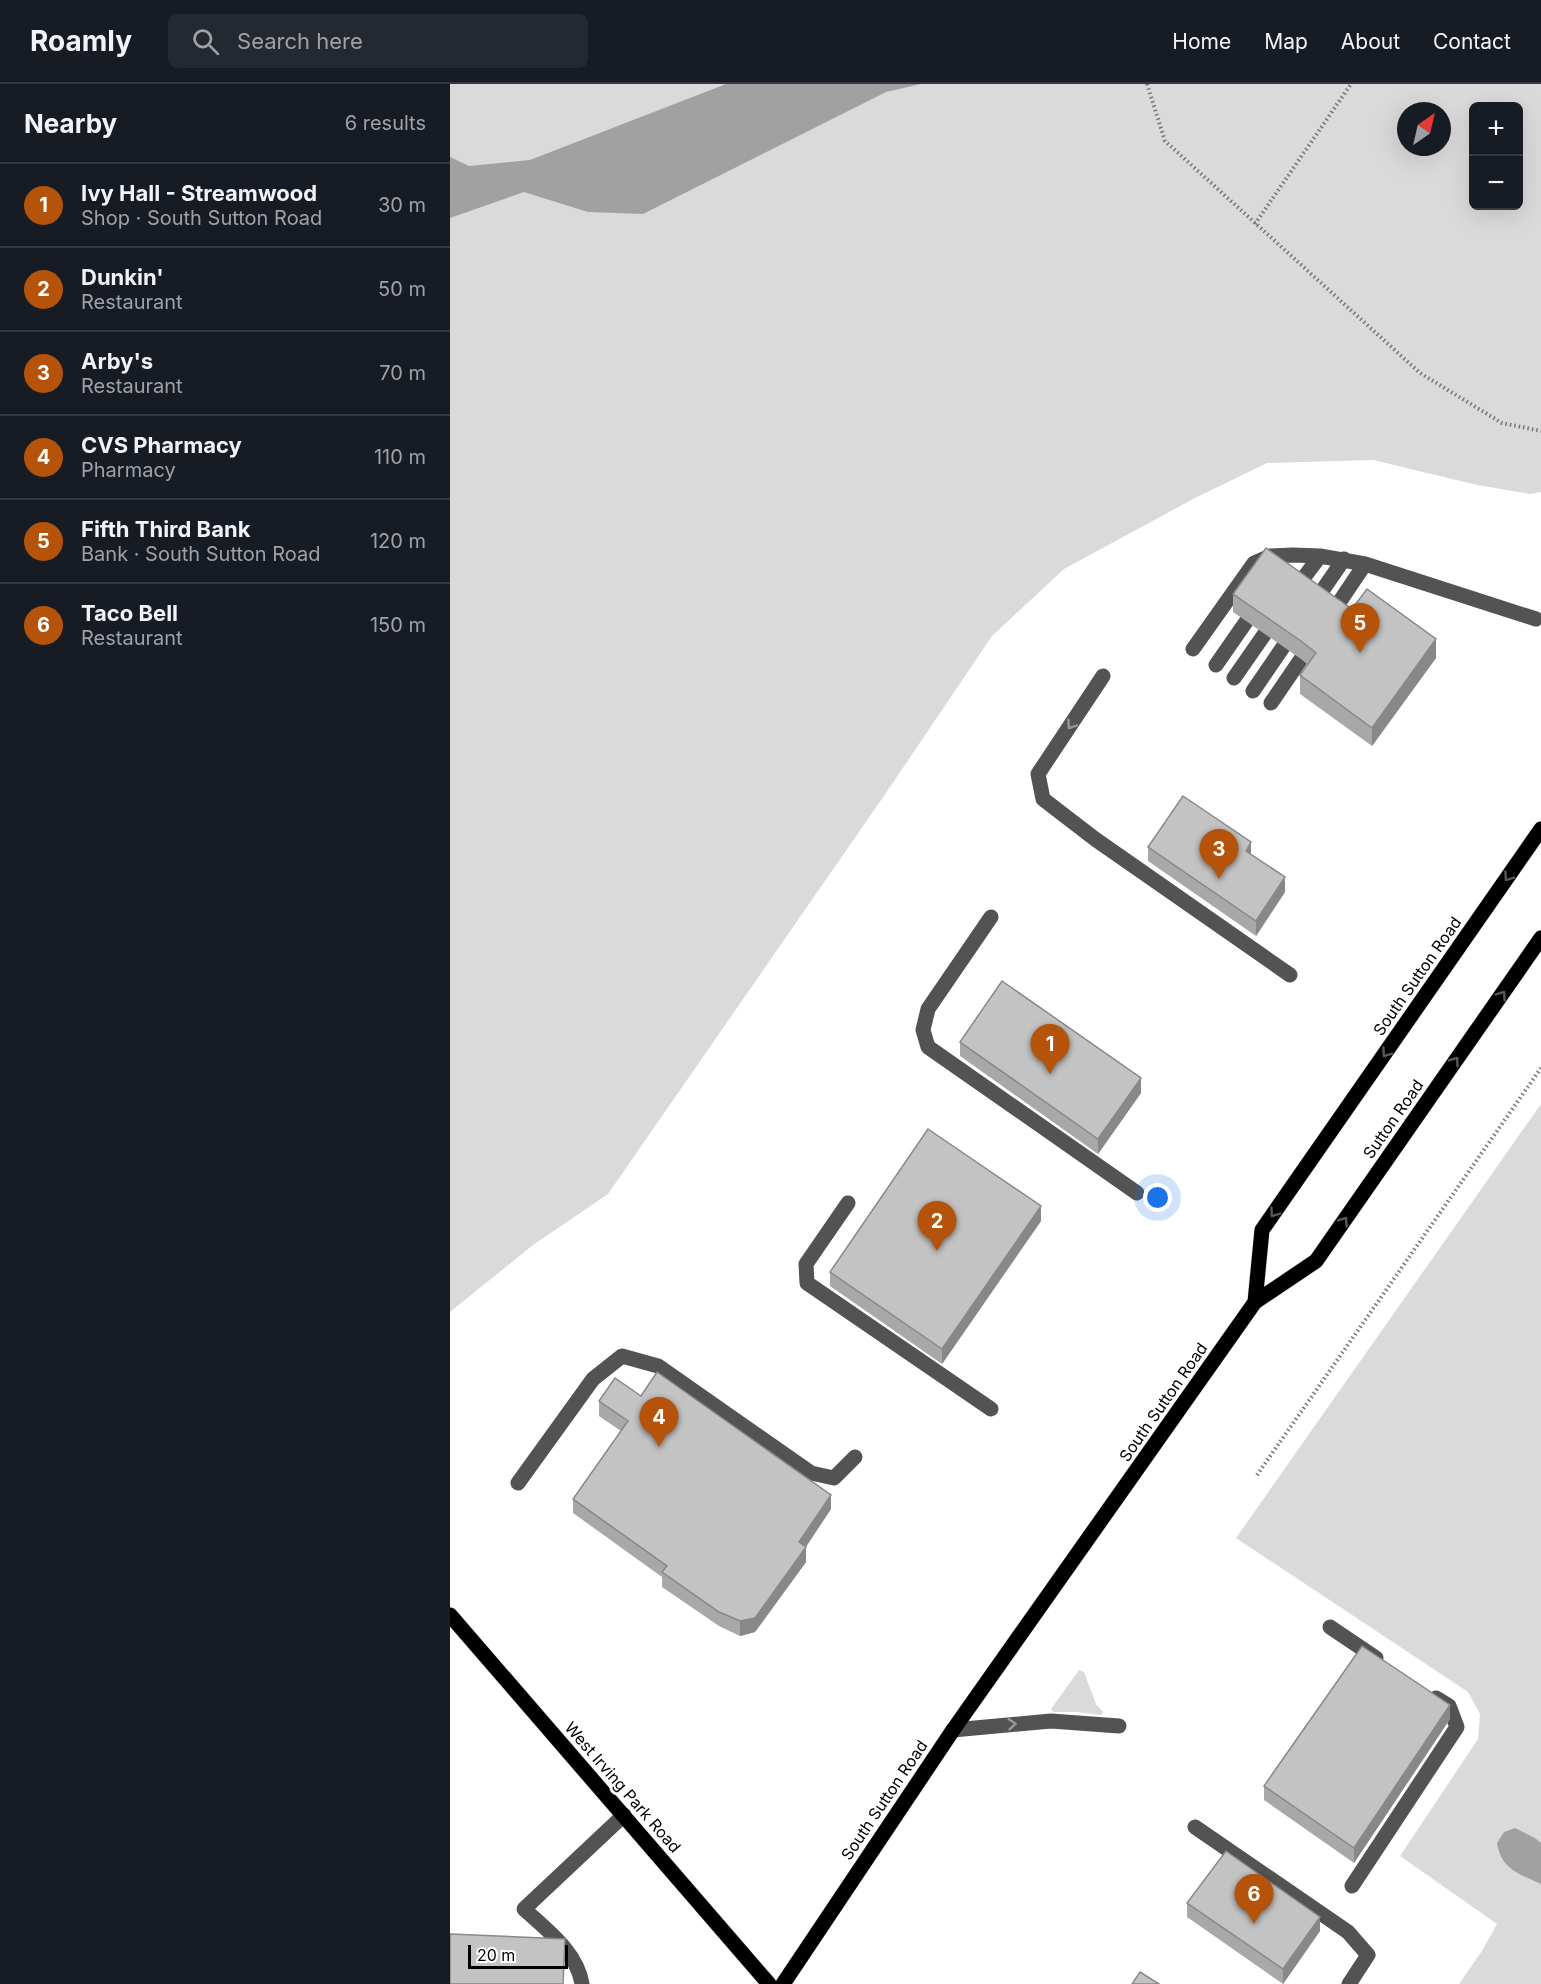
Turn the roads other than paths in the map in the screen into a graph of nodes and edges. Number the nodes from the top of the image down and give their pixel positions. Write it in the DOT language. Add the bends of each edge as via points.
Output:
graph roads {
  1 [pos="1293,555"];
  2 [pos="1320,556"];
  3 [pos="1344,559"];
  4 [pos="1365,564"];
  5 [pos="1284,568"];
  6 [pos="1266,594"];
  7 [pos="1332,613"];
  8 [pos="1536,619"];
  9 [pos="1193,649"];
  10 [pos="1301,659"];
  11 [pos="1216,665"];
  12 [pos="1103,676"];
  13 [pos="1234,678"];
  14 [pos="1253,691"];
  15 [pos="1271,703"];
  16 [pos="1541,829"];
  17 [pos="991,917"];
  18 [pos="1541,938"];
  19 [pos="1290,975"];
  20 [pos="1137,1193"];
  21 [pos="848,1203"];
  22 [pos="1255,1302"];
  23 [pos="991,1409"];
  24 [pos="855,1457"];
  25 [pos="518,1483"];
  26 [pos="450,1614"];
  27 [pos="1330,1627"];
  28 [pos="1392,1669"];
  29 [pos="1420,1688"];
  30 [pos="1119,1726"];
  31 [pos="953,1730"];
  32 [pos="624,1815"];
  33 [pos="1195,1827"];
  34 [pos="1352,1886"];
  35 [pos="582,1984"];
  36 [pos="769,1984"];
  37 [pos="783,1984"];
  38 [pos="1349,1984"];
  1 -- 2 [label="lane"];
  1 -- 5 [label="lane"];
  1 -- 9 [label="lane" via="1270,556 1254,563"];
  2 -- 3 [label="lane"];
  2 -- 13 [label="lane"];
  3 -- 4 [label="lane"];
  3 -- 14 [label="lane"];
  4 -- 7 [label="lane"];
  4 -- 8 [label="lane"];
  6 -- 11 [label="lane"];
  10 -- 15 [label="lane"];
  12 -- 19 [label="lane, one-way" via="1038,774 1043,799"];
  16 -- 22 [label="main road, South Sutton Road, one-way" via="1262,1230"];
  17 -- 20 [label="lane" via="928,1009 923,1030 928,1047"];
  22 -- 18 [label="main road, Sutton Road, one-way" via="1316,1261"];
  21 -- 23 [label="lane" via="806,1264 807,1283"];
  22 -- 31 [label="main road, South Sutton Road"];
  24 -- 25 [label="lane" via="834,1478 811,1473 658,1366 622,1356 593,1380"];
  26 -- 32 [label="main road, West Irving Park Road"];
  27 -- 28 [label="lane"];
  29 -- 34 [label="lane" via="1449,1706 1457,1727"];
  31 -- 30 [label="lane, one-way" via="1051,1721"];
  31 -- 37 [label="main road, South Sutton Road"];
  32 -- 35 [label="lane" via="524,1909 563,1945"];
  32 -- 36 [label="main road, West Irving Park Road"];
  33 -- 38 [label="lane" via="1348,1932 1368,1955"];
}
